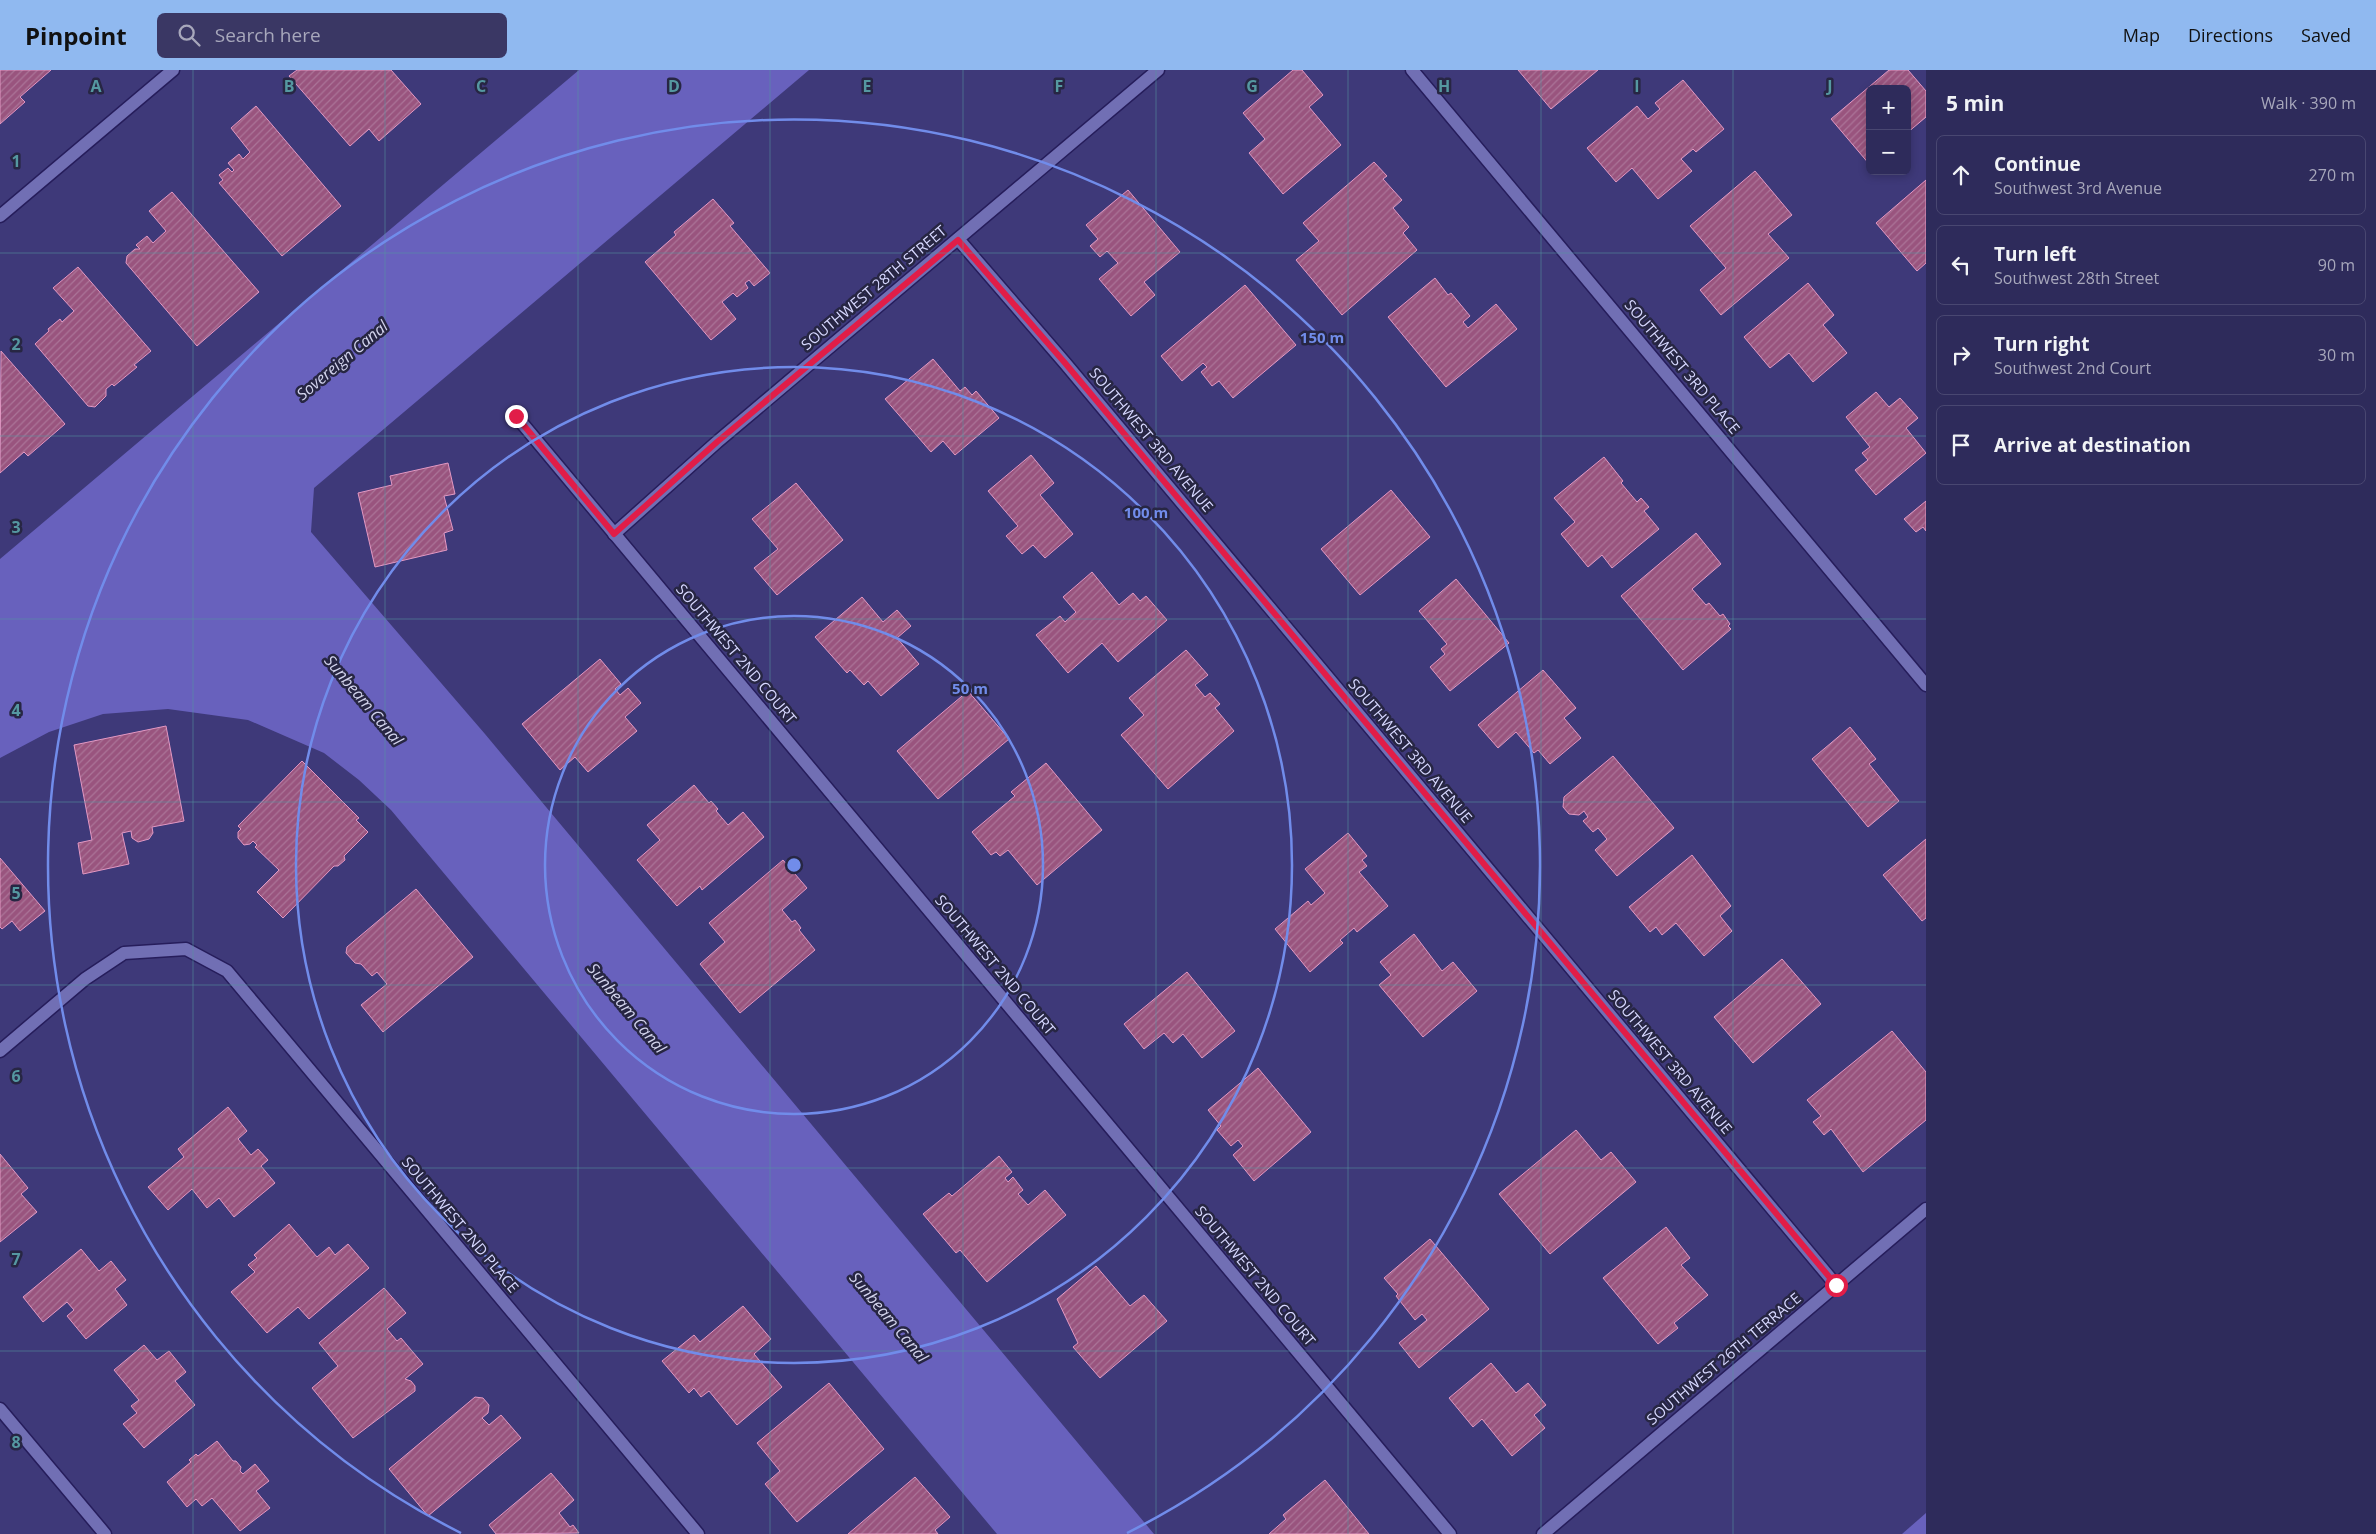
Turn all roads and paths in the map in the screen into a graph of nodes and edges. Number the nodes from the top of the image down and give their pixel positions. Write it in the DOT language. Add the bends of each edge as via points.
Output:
graph roads {
  1 [pos="173,70"];
  2 [pos="1158,70"];
  3 [pos="1412,70"];
  4 [pos="0,216"];
  5 [pos="958,240"];
  6 [pos="516,416"];
  7 [pos="614,534"];
  8 [pos="1926,685"];
  9 [pos="0,1052"];
  10 [pos="1926,1209"];
  11 [pos="1836,1285"];
  12 [pos="0,1409"];
  13 [pos="105,1534"];
  14 [pos="698,1534"];
  15 [pos="1450,1534"];
  16 [pos="1543,1534"];
  1 -- 4 [label="street"];
  2 -- 5 [label="street, SOUTHWEST 28TH STREET"];
  3 -- 8 [label="street, SOUTHWEST 3RD PLACE"];
  5 -- 7 [label="street, SOUTHWEST 28TH STREET" via="717,442"];
  5 -- 11 [label="street, SOUTHWEST 3RD AVENUE" via="1065,363"];
  6 -- 7 [label="street, SOUTHWEST 2ND COURT"];
  7 -- 15 [label="street, SOUTHWEST 2ND COURT"];
  9 -- 14 [label="street, SOUTHWEST 2ND PLACE" via="85,979 124,953 186,949 227,971"];
  10 -- 11 [label="street, SOUTHWEST 26TH TERRACE"];
  11 -- 16 [label="street, SOUTHWEST 26TH TERRACE"];
  12 -- 13 [label="street"];
}
